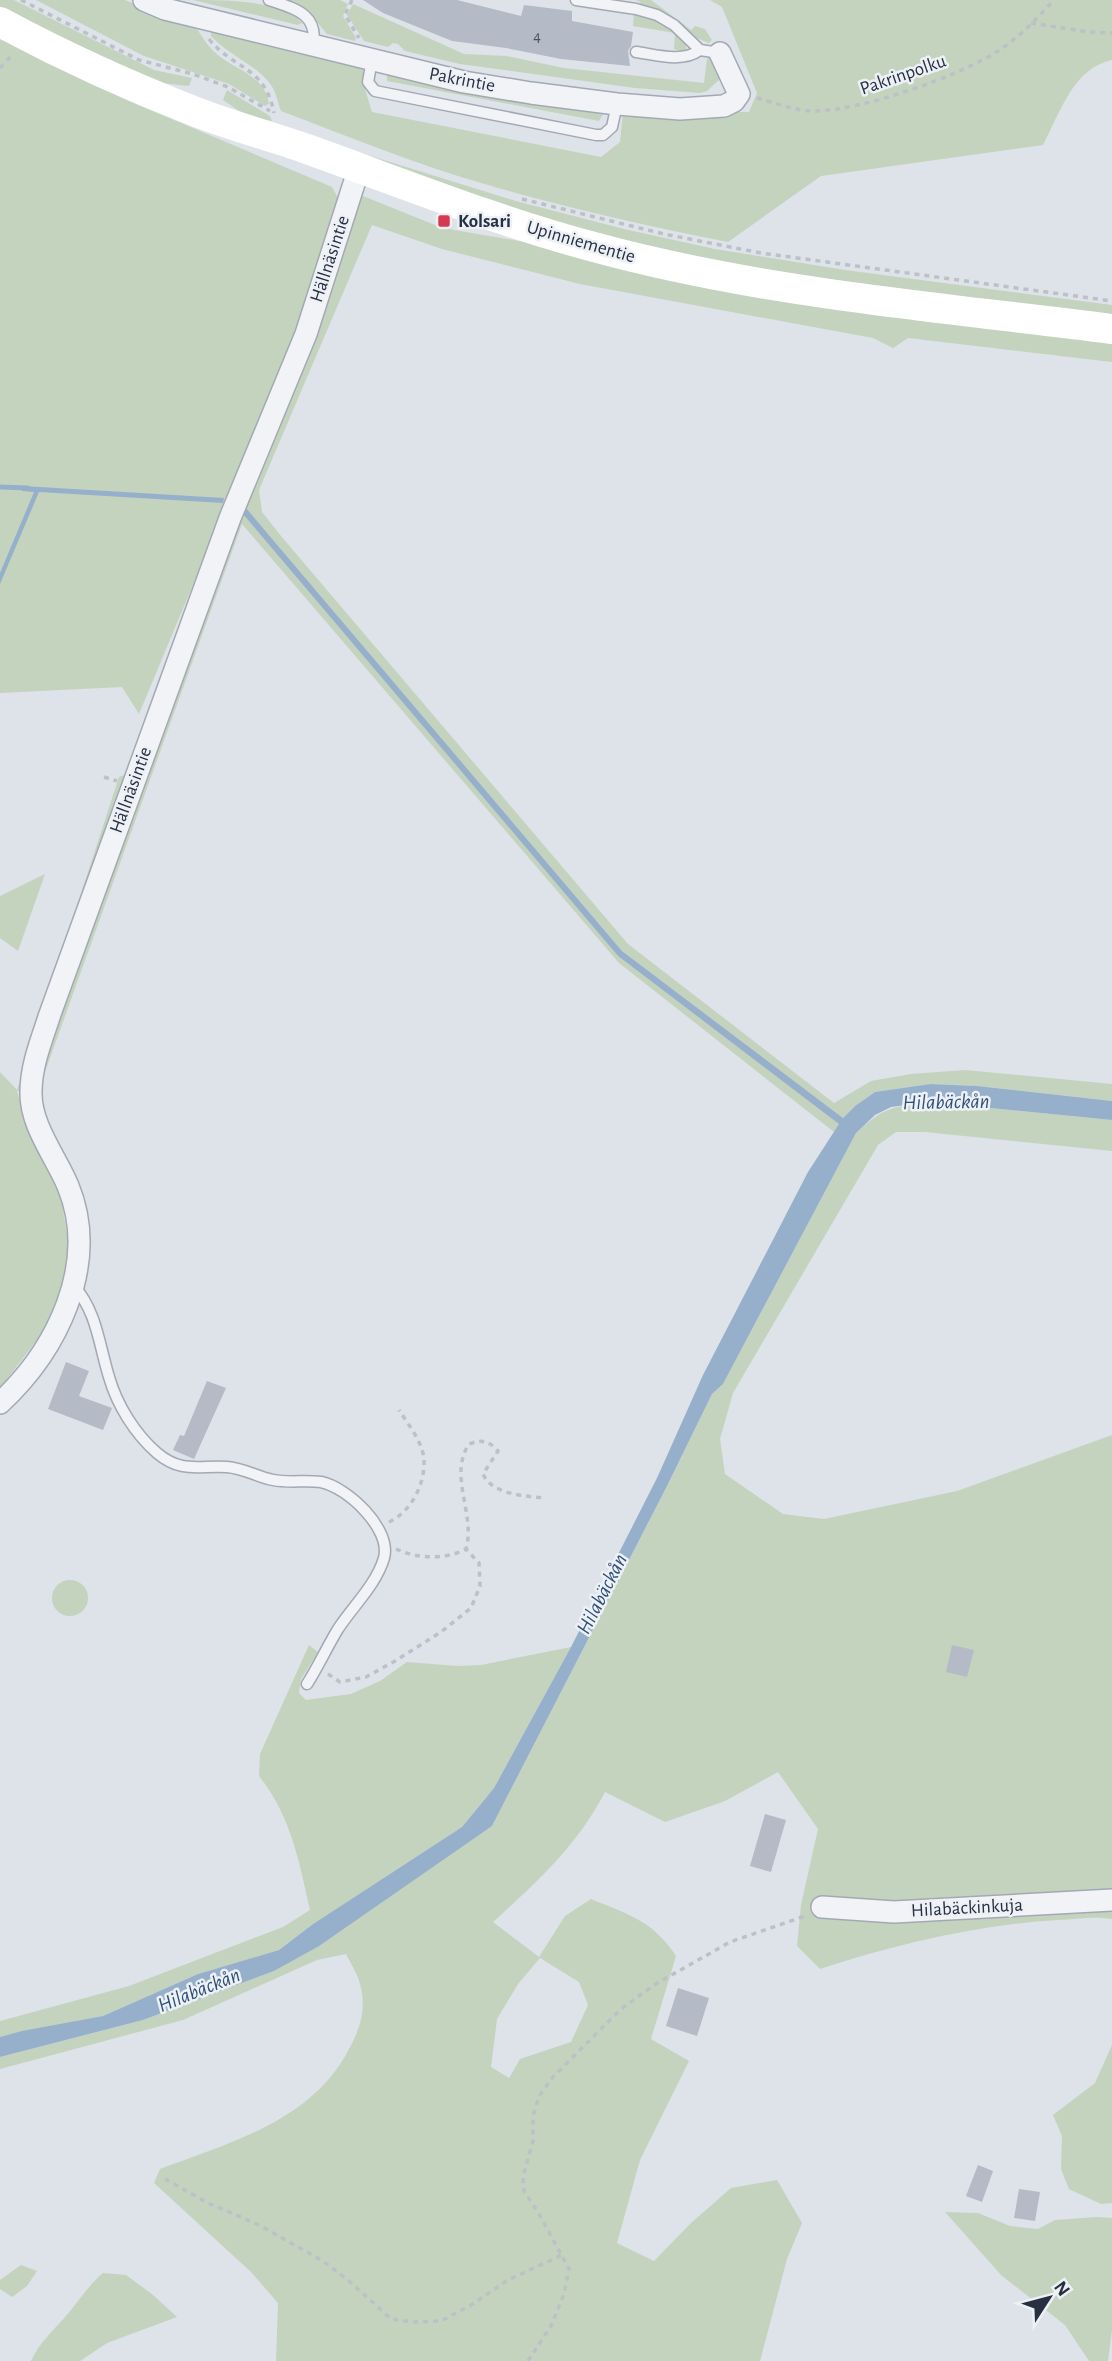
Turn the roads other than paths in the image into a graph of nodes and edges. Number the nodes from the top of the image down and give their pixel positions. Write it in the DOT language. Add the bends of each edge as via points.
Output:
graph roads {
  1 [pos="144,0"];
  2 [pos="269,0"];
  3 [pos="576,0"];
  4 [pos="0,22"];
  5 [pos="313,46"];
  6 [pos="710,51"];
  7 [pos="636,52"];
  8 [pos="372,60"];
  9 [pos="617,104"];
  10 [pos="359,168"];
  11 [pos="1112,329"];
  12 [pos="73,1285"];
  13 [pos="0,1403"];
  14 [pos="307,1685"];
  15 [pos="1112,1900"];
  16 [pos="822,1907"];
  1 -- 5 [label="street, Pakrintie"];
  2 -- 5 [label="lane" via="298,10 310,21"];
  3 -- 6 [label="lane" via="657,15"];
  4 -- 10 [label="main road, Upinniementie" via="153,95"];
  5 -- 8 [label="street, Pakrintie"];
  6 -- 7 [label="lane" via="679,58"];
  6 -- 9 [label="street, Pakrintie" via="739,94 734,101 680,109"];
  8 -- 9 [label="street, Pakrintie" via="464,82"];
  8 -- 9 [label="lane" via="368,82 375,91 596,135 608,133"];
  10 -- 11 [label="main road, Upinniementie" via="537,230 658,263 756,282"];
  10 -- 12 [label="street, Hällnäsintie" via="306,334 230,518 36,1056 31,1093 34,1115 69,1188 76,1218 79,1256"];
  12 -- 13 [label="street, Hällnäsintie" via="59,1327 18,1386"];
  12 -- 14 [label="lane" via="85,1297 94,1319 120,1403 158,1453 185,1468 228,1467 285,1482 323,1482 360,1506 378,1527 385,1544 379,1570"];
  15 -- 16 [label="street, Hilabäckinkuja" via="894,1912"];
}
